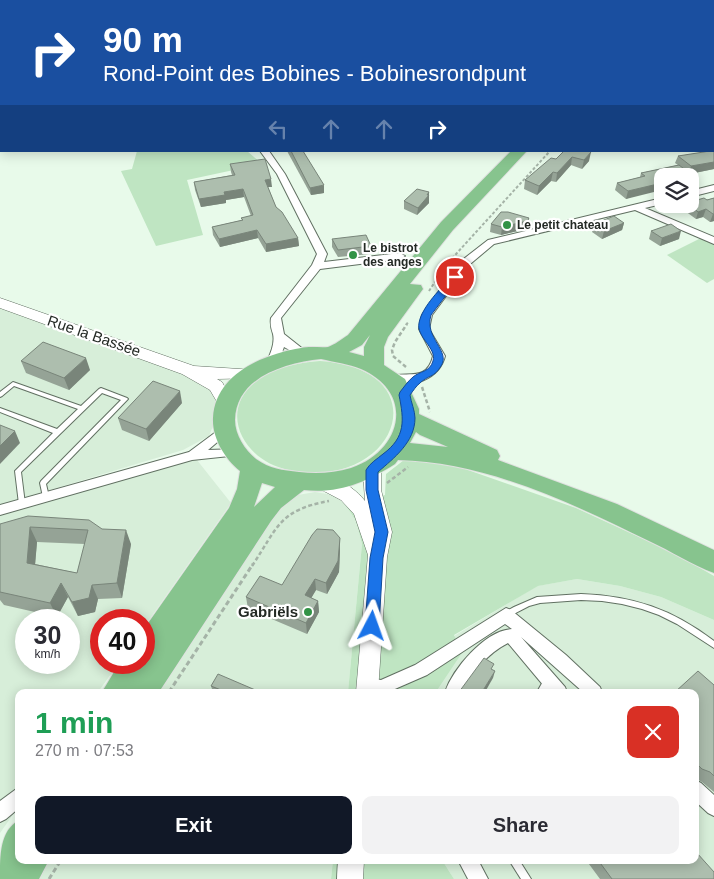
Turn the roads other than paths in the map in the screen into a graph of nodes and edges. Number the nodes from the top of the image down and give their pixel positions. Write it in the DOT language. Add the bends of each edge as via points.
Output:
graph roads {
  1 [pos="265,152"];
  2 [pos="519,152"];
  3 [pos="533,152"];
  4 [pos="714,188"];
  5 [pos="699,192"];
  6 [pos="654,203"];
  7 [pos="636,207"];
  8 [pos="714,241"];
  9 [pos="400,256"];
  10 [pos="317,266"];
  11 [pos="0,303"];
  12 [pos="277,347"];
  13 [pos="332,353"];
  14 [pos="374,366"];
  15 [pos="188,370"];
  16 [pos="249,374"];
  17 [pos="405,384"];
  18 [pos="0,395"];
  19 [pos="226,403"];
  20 [pos="82,408"];
  21 [pos="0,410"];
  22 [pos="410,419"];
  23 [pos="224,430"];
  24 [pos="58,432"];
  25 [pos="396,451"];
  26 [pos="235,452"];
  27 [pos="180,459"];
  28 [pos="252,468"];
  29 [pos="372,470"];
  30 [pos="529,479"];
  31 [pos="297,483"];
  32 [pos="326,484"];
  33 [pos="46,497"];
  34 [pos="22,504"];
  35 [pos="0,510"];
  36 [pos="377,558"];
  37 [pos="714,562"];
  38 [pos="511,624"];
  39 [pos="155,635"];
  40 [pos="714,645"];
  41 [pos="128,674"];
  42 [pos="545,686"];
  43 [pos="118,689"];
  44 [pos="145,689"];
  45 [pos="368,689"];
  46 [pos="455,689"];
  47 [pos="590,689"];
  48 [pos="699,793"];
  49 [pos="15,800"];
  50 [pos="714,807"];
  51 [pos="0,813"];
  52 [pos="15,842"];
  53 [pos="0,863"];
  54 [pos="29,864"];
  55 [pos="352,864"];
  56 [pos="470,864"];
  57 [pos="517,864"];
  58 [pos="19,879"];
  59 [pos="350,879"];
  60 [pos="479,879"];
  61 [pos="526,879"];
  1 -- 10 [label="street" via="281,174 321,250 323,257"];
  2 -- 13 [label="highway" via="447,226 355,340"];
  3 -- 14 [label="highway" via="456,235 395,328 374,347"];
  4 -- 5 [label="street"];
  6 -- 7 [label="street"];
  7 -- 8 [label="street"];
  7 -- 17 [label="street" via="491,242 478,251 427,315 424,329 439,356 438,364 430,374"];
  9 -- 10 [label="street"];
  10 -- 12 [label="street" via="278,313 275,324"];
  11 -- 15 [label="main road, Rue la Bassée"];
  12 -- 13 [label="highway" via="302,353"];
  12 -- 16 [label="highway"];
  13 -- 14 [label="highway"];
  14 -- 17 [label="highway"];
  15 -- 16 [label="main road, Rue la Bassée" via="226,375"];
  15 -- 19 [label="main road, Rue la Bassée" via="216,386"];
  16 -- 19 [label="highway"];
  17 -- 22 [label="highway"];
  18 -- 20 [label="lane" via="13,384"];
  19 -- 23 [label="highway"];
  20 -- 24 [label="lane"];
  20 -- 33 [label="lane" via="100,390 125,399 43,483"];
  21 -- 24 [label="lane"];
  22 -- 25 [label="highway"];
  22 -- 30 [label="highway" via="487,454"];
  23 -- 26 [label="highway"];
  23 -- 27 [label="street" via="193,454"];
  24 -- 34 [label="lane" via="18,471"];
  25 -- 29 [label="highway"];
  25 -- 30 [label="highway" via="444,454"];
  26 -- 27 [label="street"];
  26 -- 28 [label="highway"];
  27 -- 33 [label="street"];
  28 -- 31 [label="highway" via="272,478"];
  28 -- 39 [label="highway" via="249,489 239,513"];
  29 -- 32 [label="highway"];
  29 -- 36 [label="main road" via="372,490 382,532"];
  30 -- 37 [label="highway" via="648,528"];
  31 -- 32 [label="highway"];
  31 -- 44 [label="highway" via="282,506 250,531"];
  32 -- 36 [label="main road" via="352,497 360,507 373,538"];
  33 -- 34 [label="street"];
  34 -- 35 [label="street"];
  36 -- 45 [label="main road"];
  38 -- 40 [label="lane" via="536,600 605,597 675,619"];
  38 -- 42 [label="street"];
  38 -- 45 [label="street" via="468,640 421,670 381,688"];
  38 -- 46 [label="street" via="484,649"];
  38 -- 47 [label="street"];
  41 -- 43 [label="highway"];
  48 -- 50 [label="street"];
  49 -- 51 [label="street"];
  52 -- 53 [label="highway"];
  54 -- 58 [label="highway"];
  55 -- 59 [label="main road"];
  56 -- 60 [label="street"];
  57 -- 61 [label="lane"];
}
